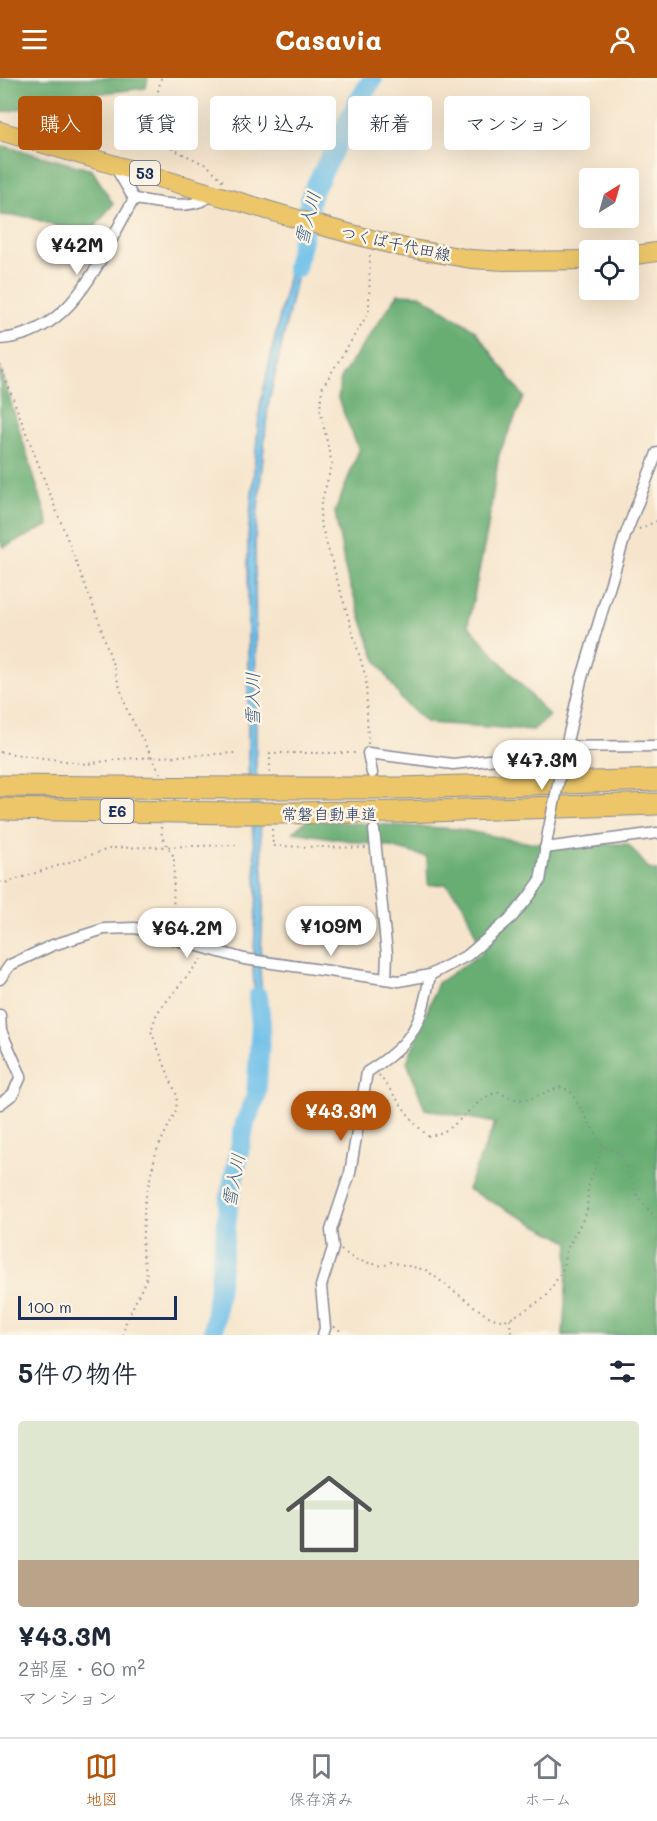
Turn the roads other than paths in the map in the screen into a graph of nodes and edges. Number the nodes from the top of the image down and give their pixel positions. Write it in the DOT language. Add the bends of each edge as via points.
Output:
graph roads {
  1 [pos="0,131"];
  2 [pos="113,164"];
  3 [pos="214,193"];
  4 [pos="134,199"];
  5 [pos="657,252"];
  6 [pos="639,254"];
  7 [pos="579,261"];
  8 [pos="0,339"];
  9 [pos="657,453"];
  10 [pos="657,746"];
  11 [pos="566,750"];
  12 [pos="372,773"];
  13 [pos="657,780"];
  14 [pos="0,786"];
  15 [pos="657,804"];
  16 [pos="0,810"];
  17 [pos="374,830"];
  18 [pos="657,834"];
  19 [pos="545,848"];
  20 [pos="430,975"];
  21 [pos="0,979"];
  22 [pos="386,979"];
  23 [pos="0,1015"];
  24 [pos="0,1104"];
  25 [pos="323,1335"];
  1 -- 2 [label="main road, つくば千代田線 / 53"];
  2 -- 3 [label="main road, つくば千代田線 / 53"];
  2 -- 4 [label="street"];
  3 -- 4 [label="street" via="205,202 182,205"];
  3 -- 7 [label="main road, つくば千代田線 / 53" via="371,239 471,259 536,263"];
  4 -- 8 [label="street" via="77,299 36,329"];
  5 -- 6 [label="main road"];
  9 -- 11 [label="street" via="625,536 580,681"];
  10 -- 11 [label="street"];
  11 -- 12 [label="street" via="549,747 515,757 453,764 368,753"];
  11 -- 19 [label="street, bridge"];
  13 -- 14 [label="highway, 常磐自動車道 / E6, bridge" via="401,788"];
  15 -- 16 [label="highway, 常磐自動車道 / E6, bridge" via="398,812"];
  17 -- 22 [label="street" via="387,954"];
  18 -- 19 [label="street"];
  19 -- 20 [label="street" via="540,881 512,917 468,955"];
  20 -- 22 [label="street" via="399,981"];
  20 -- 25 [label="street" via="423,1012 414,1030 404,1043 367,1072 350,1173 331,1230 333,1248 321,1286"];
  21 -- 22 [label="street" via="10,965 53,945 104,929 135,928 244,959"];
  23 -- 24 [label="street" via="1,1030 21,1076 13,1094"];
}
